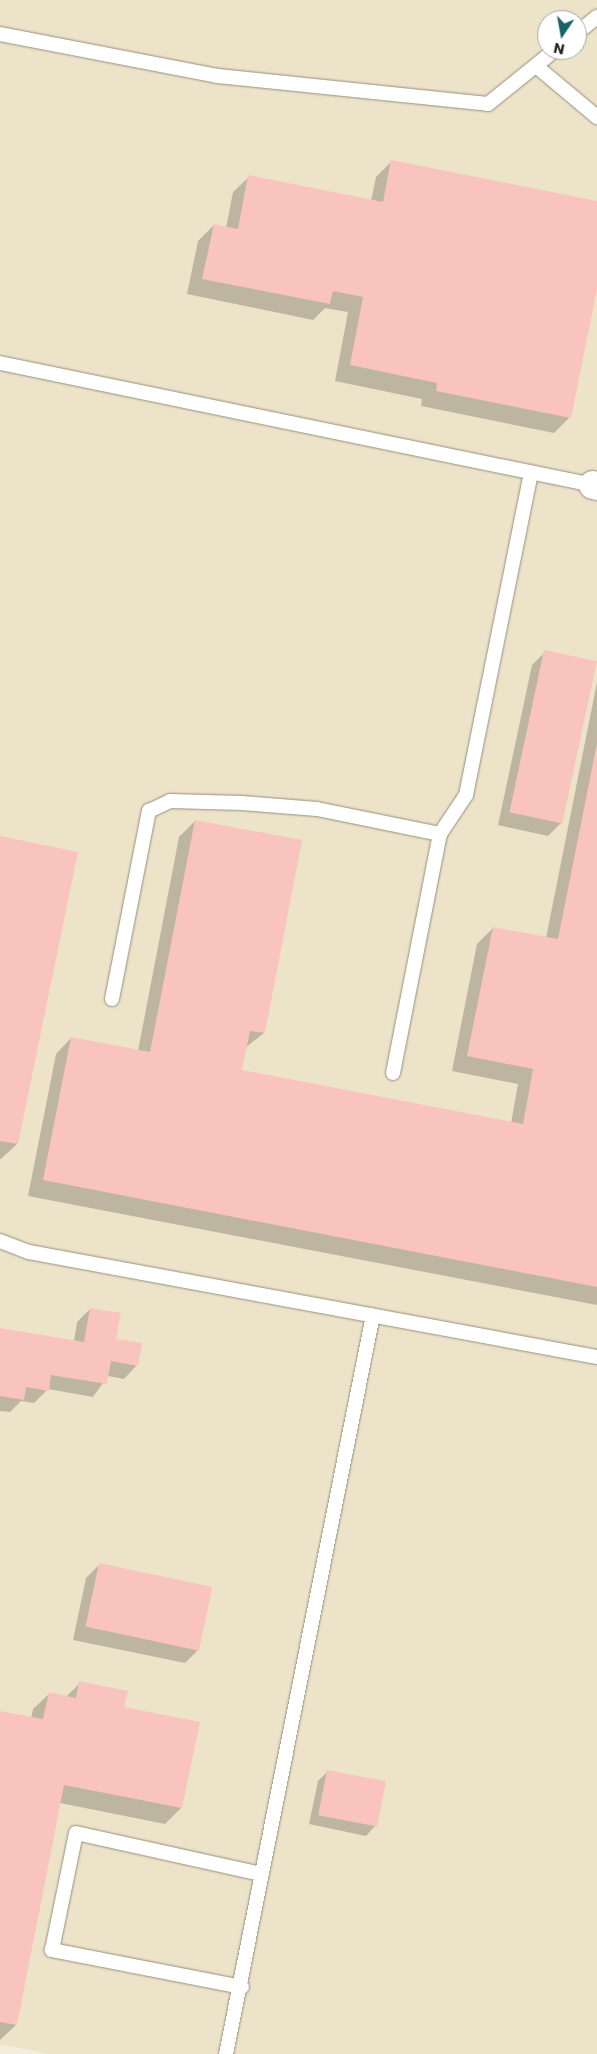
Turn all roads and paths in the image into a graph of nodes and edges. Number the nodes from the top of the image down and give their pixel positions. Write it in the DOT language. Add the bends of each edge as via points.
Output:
graph roads {
  1 [pos="597,17"];
  2 [pos="587,25"];
  3 [pos="0,34"];
  4 [pos="544,60"];
  5 [pos="536,66"];
  6 [pos="597,117"];
  7 [pos="0,363"];
  8 [pos="531,472"];
  9 [pos="595,485"];
  10 [pos="440,834"];
  11 [pos="112,999"];
  12 [pos="393,1073"];
  13 [pos="0,1241"];
  14 [pos="372,1315"];
  15 [pos="597,1357"];
  16 [pos="261,1874"];
  17 [pos="242,1987"];
  18 [pos="232,2053"];
  1 -- 2 [label="lane"];
  3 -- 5 [label="lane" via="218,76 488,104"];
  4 -- 5 [label="lane"];
  5 -- 6 [label="lane"];
  7 -- 8 [label="lane"];
  8 -- 9 [label="lane"];
  8 -- 10 [label="lane" via="466,795"];
  10 -- 11 [label="lane" via="317,809 242,803 170,801 149,811"];
  10 -- 12 [label="lane"];
  13 -- 14 [label="lane" via="29,1252"];
  14 -- 15 [label="lane"];
  14 -- 16 [label="lane"];
  16 -- 17 [label="lane"];
  16 -- 17 [label="lane" via="76,1833 52,1950"];
  17 -- 18 [label="lane"];
}
